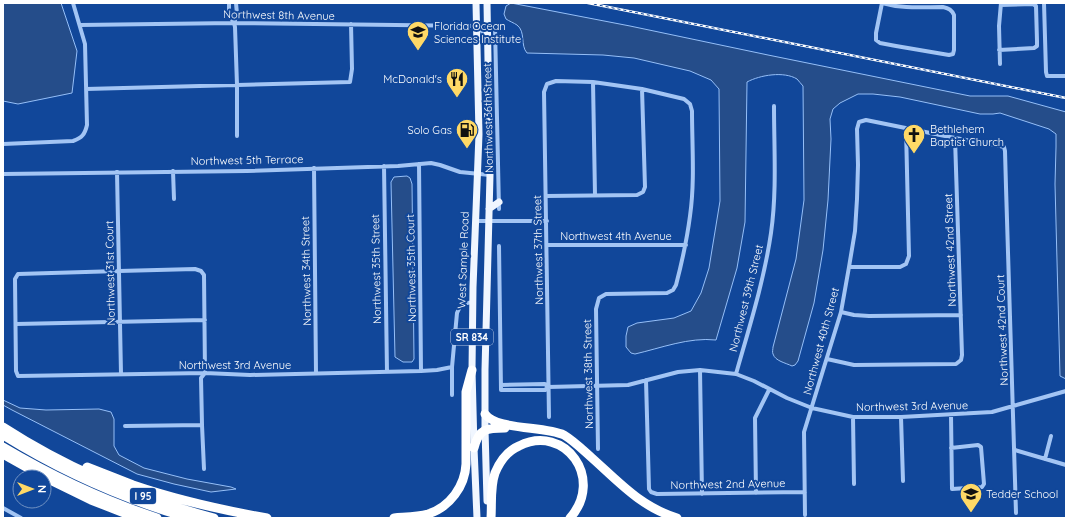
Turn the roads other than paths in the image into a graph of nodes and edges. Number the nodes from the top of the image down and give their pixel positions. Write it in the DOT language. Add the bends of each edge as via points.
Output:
graph roads {
  1 [pos="73,3"];
  2 [pos="229,3"];
  3 [pos="236,3"];
  4 [pos="476,3"];
  5 [pos="487,3"];
  6 [pos="882,3"];
  7 [pos="1044,3"];
  8 [pos="1001,4"];
  9 [pos="234,23"];
  10 [pos="351,24"];
  11 [pos="80,25"];
  12 [pos="477,26"];
  13 [pos="495,27"];
  14 [pos="999,50"];
  15 [pos="488,55"];
  16 [pos="496,56"];
  17 [pos="1000,64"];
  18 [pos="1066,76"];
  19 [pos="593,82"];
  20 [pos="237,85"];
  21 [pos="86,89"];
  22 [pos="642,89"];
  23 [pos="774,106"];
  24 [pos="906,129"];
  25 [pos="237,136"];
  26 [pos="955,138"];
  27 [pos="3,144"];
  28 [pos="419,164"];
  29 [pos="384,166"];
  30 [pos="314,168"];
  31 [pos="173,171"];
  32 [pos="117,172"];
  33 [pos="3,174"];
  34 [pos="478,174"];
  35 [pos="490,175"];
  36 [pos="595,195"];
  37 [pos="546,196"];
  38 [pos="174,199"];
  39 [pos="499,206"];
  40 [pos="489,209"];
  41 [pos="476,221"];
  42 [pos="489,221"];
  43 [pos="546,221"];
  44 [pos="547,245"];
  45 [pos="686,245"];
  46 [pos="500,246"];
  47 [pos="850,267"];
  48 [pos="118,270"];
  49 [pos="473,302"];
  50 [pos="841,312"];
  51 [pos="961,315"];
  52 [pos="204,320"];
  53 [pos="120,322"];
  54 [pos="16,324"];
  55 [pos="827,359"];
  56 [pos="452,367"];
  57 [pos="472,370"];
  58 [pos="700,370"];
  59 [pos="421,371"];
  60 [pos="387,372"];
  61 [pos="205,373"];
  62 [pos="316,373"];
  63 [pos="121,374"];
  64 [pos="736,374"];
  65 [pos="646,380"];
  66 [pos="501,385"];
  67 [pos="597,386"];
  68 [pos="548,387"];
  69 [pos="769,390"];
  70 [pos="1066,391"];
  71 [pos="452,395"];
  72 [pos="1013,407"];
  73 [pos="812,408"];
  74 [pos="485,414"];
  75 [pos="951,415"];
  76 [pos="549,417"];
  77 [pos="852,417"];
  78 [pos="901,417"];
  79 [pos="202,425"];
  80 [pos="125,426"];
  81 [pos="512,426"];
  82 [pos="3,428"];
  83 [pos="485,429"];
  84 [pos="3,435"];
  85 [pos="1051,436"];
  86 [pos="3,446"];
  87 [pos="474,448"];
  88 [pos="951,448"];
  89 [pos="598,449"];
  90 [pos="1015,450"];
  91 [pos="3,454"];
  92 [pos="1045,459"];
  93 [pos="1066,465"];
  94 [pos="74,467"];
  95 [pos="30,469"];
  96 [pos="204,469"];
  97 [pos="52,481"];
  98 [pos="903,481"];
  99 [pos="52,482"];
  100 [pos="854,484"];
  101 [pos="804,492"];
  102 [pos="756,493"];
  103 [pos="702,494"];
  104 [pos="3,508"];
  105 [pos="1016,513"];
  106 [pos="805,515"];
  107 [pos="21,518"];
  108 [pos="123,518"];
  109 [pos="137,518"];
  110 [pos="157,518"];
  111 [pos="190,518"];
  112 [pos="214,518"];
  113 [pos="267,518"];
  114 [pos="394,518"];
  115 [pos="477,518"];
  116 [pos="488,518"];
  117 [pos="491,518"];
  118 [pos="570,518"];
  119 [pos="677,518"];
  1 -- 11 [label="street"];
  2 -- 9 [label="street" via="229,14"];
  3 -- 9 [label="street" via="237,14"];
  4 -- 12 [label="main road, West Sample Road / SR 834"];
  5 -- 15 [label="main road, SR 834"];
  6 -- 6 [label="street" via="905,8 943,7 953,11 953,54 880,43 876,40 876,33"];
  7 -- 18 [label="street" via="1047,76"];
  8 -- 14 [label="street"];
  8 -- 14 [label="street" via="1036,6 1037,46"];
  9 -- 10 [label="street, Northwest 8th Avenue"];
  9 -- 11 [label="street, Northwest 8th Avenue"];
  9 -- 20 [label="street"];
  10 -- 12 [label="street, Northwest 8th Avenue"];
  10 -- 20 [label="street" via="350,82"];
  11 -- 21 [label="street" via="85,44"];
  12 -- 15 [label="street" via="483,32"];
  12 -- 34 [label="main road, West Sample Road / SR 834"];
  13 -- 16 [label="street, Northwest 36th Street"];
  14 -- 17 [label="street"];
  15 -- 16 [label="street"];
  15 -- 35 [label="main road, SR 834"];
  16 -- 39 [label="street, Northwest 36th Street"];
  19 -- 22 [label="street"];
  19 -- 36 [label="street"];
  19 -- 37 [label="street, Northwest 37th Street" via="556,81 547,84 544,92"];
  20 -- 21 [label="street"];
  20 -- 25 [label="street"];
  21 -- 27 [label="street" via="87,125 81,138 74,141"];
  22 -- 36 [label="street" via="645,187 643,192 637,195"];
  22 -- 45 [label="street" via="684,99 690,104 692,111 691,215"];
  23 -- 64 [label="street, Northwest 39th Street" via="775,184 771,233 760,289"];
  24 -- 26 [label="street"];
  24 -- 47 [label="street" via="909,256 906,264 900,267"];
  24 -- 47 [label="street, Northwest 40th Street" via="866,120 859,122 857,199"];
  26 -- 51 [label="street, Northwest 42nd Street"];
  26 -- 72 [label="street, Northwest 42nd Court" via="1004,147 1005,151"];
  28 -- 29 [label="street, Northwest 5th Terrace"];
  28 -- 34 [label="street, Northwest 5th Terrace" via="435,164 460,172"];
  28 -- 59 [label="street, Northwest 35th Court"];
  29 -- 30 [label="street, Northwest 5th Terrace"];
  29 -- 60 [label="street, Northwest 35th Street"];
  30 -- 31 [label="street, Northwest 5th Terrace"];
  30 -- 62 [label="street, Northwest 34th Street"];
  31 -- 32 [label="street, Northwest 5th Terrace"];
  31 -- 38 [label="street"];
  32 -- 33 [label="street, Northwest 5th Terrace"];
  32 -- 48 [label="street, Northwest 31st Court"];
  34 -- 35 [label="street, Northwest 5th Terrace"];
  34 -- 41 [label="main road, West Sample Road / SR 834"];
  35 -- 40 [label="main road, SR 834"];
  36 -- 37 [label="street"];
  37 -- 43 [label="street, Northwest 37th Street"];
  39 -- 40 [label="main road"];
  40 -- 42 [label="main road, SR 834"];
  41 -- 42 [label="street"];
  41 -- 49 [label="main road, West Sample Road / SR 834"];
  42 -- 43 [label="street"];
  42 -- 74 [label="main road, SR 834"];
  43 -- 44 [label="street, Northwest 37th Street"];
  44 -- 45 [label="street, Northwest 4th Avenue"];
  44 -- 68 [label="street, Northwest 37th Street"];
  45 -- 67 [label="street, Northwest 38th Street" via="673,290 667,293 606,294 599,298 596,309"];
  46 -- 66 [label="street"];
  47 -- 50 [label="street, Northwest 40th Street"];
  48 -- 52 [label="street" via="202,271"];
  48 -- 53 [label="street, Northwest 31st Court"];
  48 -- 54 [label="street" via="18,274 15,278"];
  49 -- 56 [label="street" via="462,304 457,313"];
  49 -- 57 [label="main road, West Sample Road / SR 834"];
  50 -- 51 [label="street" via="869,316"];
  50 -- 55 [label="street, Northwest 40th Street"];
  51 -- 55 [label="street, Northwest 42nd Street" via="962,355 956,364 854,365"];
  52 -- 53 [label="street"];
  52 -- 61 [label="street"];
  53 -- 54 [label="street"];
  53 -- 63 [label="street, Northwest 31st Court"];
  54 -- 63 [label="street, Northwest 3rd Avenue" via="18,376"];
  55 -- 73 [label="street, Northwest 40th Street"];
  56 -- 59 [label="street, Northwest 3rd Avenue"];
  56 -- 71 [label="street"];
  57 -- 87 [label="main road, West Sample Road / SR 834"];
  57 -- 114 [label="highway" via="466,392 466,464 462,483 452,497 429,514"];
  58 -- 64 [label="street, Northwest 3rd Avenue"];
  58 -- 65 [label="street, Northwest 3rd Avenue" via="678,372"];
  58 -- 103 [label="street"];
  59 -- 60 [label="street, Northwest 3rd Avenue"];
  60 -- 62 [label="street, Northwest 3rd Avenue"];
  61 -- 62 [label="street, Northwest 3rd Avenue"];
  61 -- 63 [label="street, Northwest 3rd Avenue"];
  61 -- 79 [label="street" via="201,378"];
  64 -- 69 [label="street, Northwest 3rd Avenue"];
  65 -- 67 [label="street, Northwest 3rd Avenue" via="628,385"];
  65 -- 103 [label="street, Northwest 2nd Avenue" via="649,489 657,494"];
  66 -- 68 [label="street, Northwest 3rd Avenue" via="545,384"];
  66 -- 68 [label="street, Northwest 3rd Avenue" via="501,390 545,390"];
  67 -- 68 [label="street, Northwest 3rd Avenue"];
  67 -- 89 [label="street, Northwest 38th Street"];
  68 -- 76 [label="street, Northwest 37th Street"];
  69 -- 73 [label="street, Northwest 3rd Avenue"];
  69 -- 102 [label="street" via="755,418"];
  70 -- 72 [label="street, Northwest 3rd Avenue"];
  72 -- 75 [label="street, Northwest 3rd Avenue" via="992,412"];
  72 -- 90 [label="street, Northwest 42nd Court"];
  73 -- 77 [label="street, Northwest 3rd Avenue"];
  73 -- 101 [label="street, Northwest 40th Street" via="804,432"];
  74 -- 81 [label="highway" via="493,421"];
  74 -- 83 [label="main road, SR 834"];
  75 -- 78 [label="street, Northwest 3rd Avenue"];
  75 -- 88 [label="street"];
  77 -- 78 [label="street, Northwest 3rd Avenue"];
  77 -- 100 [label="street"];
  78 -- 98 [label="street"];
  79 -- 80 [label="street"];
  79 -- 96 [label="street"];
  81 -- 83 [label="highway"];
  81 -- 119 [label="highway" via="546,430 565,436 640,501"];
  82 -- 94 [label="highway, I 95"];
  83 -- 87 [label="highway" via="479,434"];
  83 -- 116 [label="main road, SR 834"];
  84 -- 111 [label="highway" via="86,480 128,498"];
  85 -- 92 [label="street"];
  86 -- 110 [label="highway" via="72,484"];
  87 -- 115 [label="main road, West Sample Road / SR 834"];
  88 -- 88 [label="street" via="978,445 981,447 984,484 982,487 952,489"];
  90 -- 92 [label="street"];
  90 -- 105 [label="street, Northwest 42nd Court"];
  91 -- 95 [label="highway, I 95"];
  92 -- 93 [label="street"];
  94 -- 112 [label="highway, I 95" via="130,492"];
  94 -- 113 [label="highway" via="83,465 137,486 236,513"];
  97 -- 109 [label="highway, I 95"];
  99 -- 108 [label="highway" via="72,496"];
  101 -- 102 [label="street, Northwest 2nd Avenue"];
  101 -- 106 [label="street, Northwest 40th Street"];
  102 -- 103 [label="street, Northwest 2nd Avenue"];
  104 -- 107 [label="street"];
  117 -- 118 [label="highway" via="493,481 500,463 513,449 536,441 552,443 563,448 573,456 579,466 584,480 582,496 579,506"];
}
